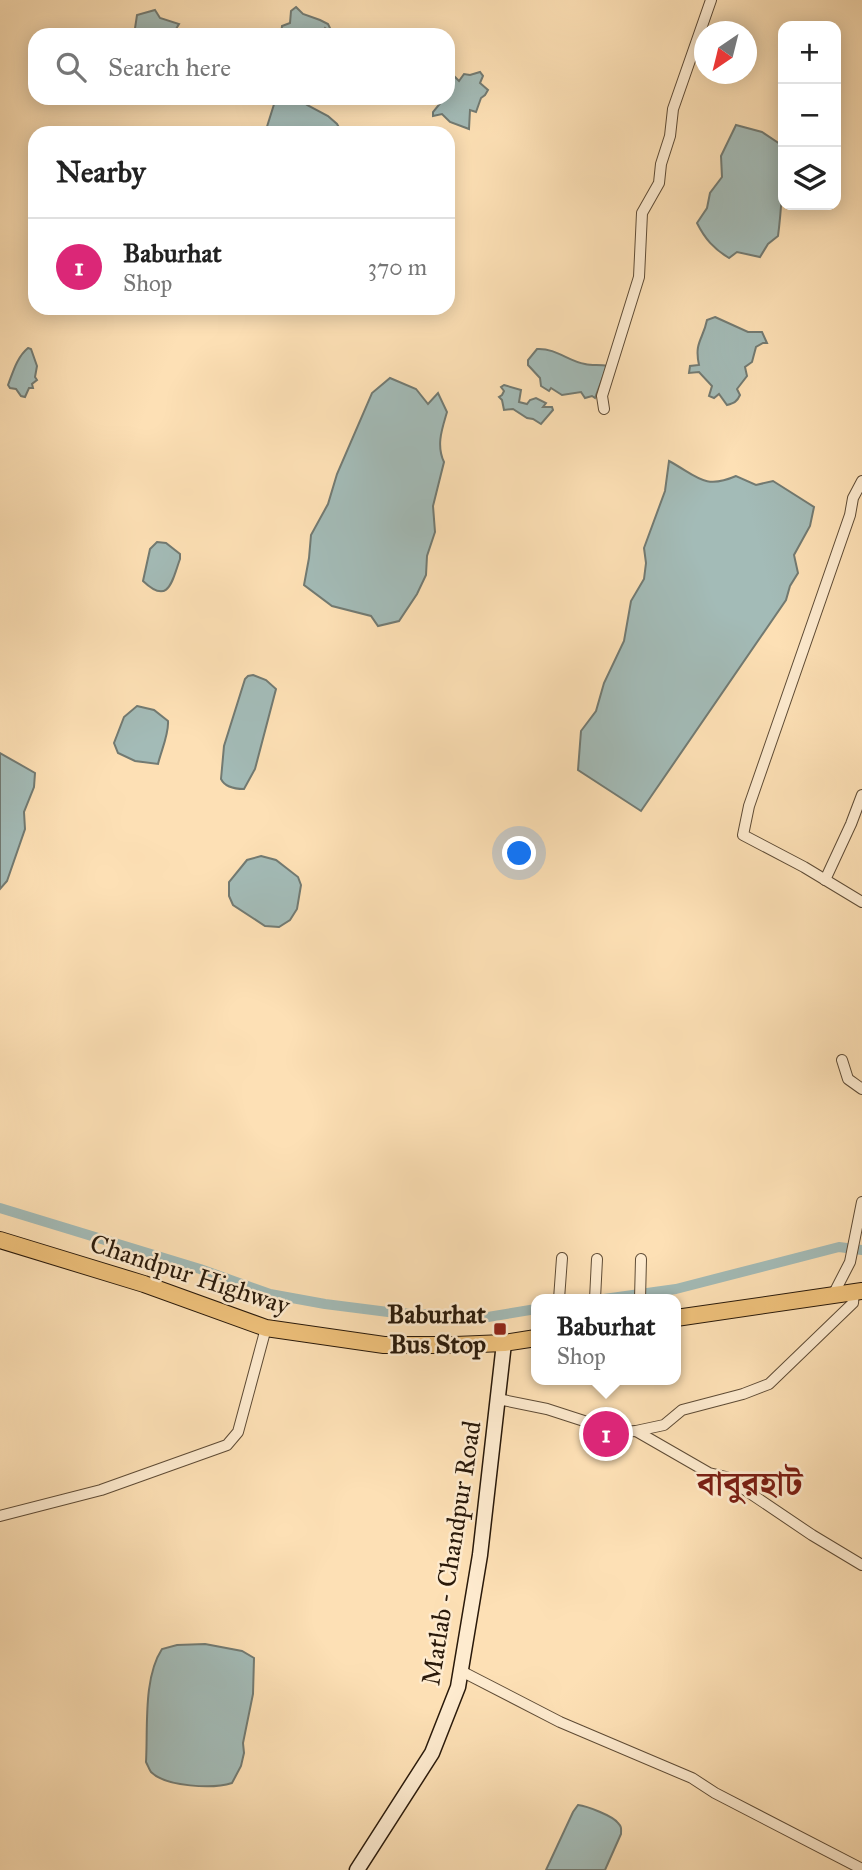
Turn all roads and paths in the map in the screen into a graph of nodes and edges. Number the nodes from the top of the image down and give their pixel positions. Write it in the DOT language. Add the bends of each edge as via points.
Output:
graph roads {
  1 [pos="711,0"];
  2 [pos="604,409"];
  3 [pos="862,481"];
  4 [pos="862,795"];
  5 [pos="825,880"];
  6 [pos="862,902"];
  7 [pos="842,1060"];
  8 [pos="862,1089"];
  9 [pos="862,1202"];
  10 [pos="0,1240"];
  11 [pos="562,1258"];
  12 [pos="597,1259"];
  13 [pos="641,1259"];
  14 [pos="858,1292"];
  15 [pos="559,1294"];
  16 [pos="595,1294"];
  17 [pos="640,1294"];
  18 [pos="833,1295"];
  19 [pos="681,1317"];
  20 [pos="267,1328"];
  21 [pos="531,1339"];
  22 [pos="504,1343"];
  23 [pos="498,1399"];
  24 [pos="636,1431"];
  25 [pos="0,1516"];
  26 [pos="862,1565"];
  27 [pos="461,1671"];
  28 [pos="862,1869"];
  29 [pos="357,1870"];
  1 -- 2 [label="street" via="673,109 659,183 642,213 639,277 602,396"];
  3 -- 5 [label="street" via="749,806 743,835"];
  4 -- 5 [label="street"];
  5 -- 6 [label="street"];
  7 -- 8 [label="street" via="848,1079"];
  9 -- 18 [label="street" via="850,1262"];
  10 -- 20 [label="main road, Chandpur Highway"];
  11 -- 15 [label="street"];
  12 -- 16 [label="street"];
  13 -- 17 [label="street"];
  14 -- 18 [label="main road"];
  14 -- 24 [label="street" via="853,1303 769,1384 682,1410 664,1425"];
  18 -- 19 [label="main road"];
  20 -- 22 [label="main road, Chandpur Highway" via="384,1345"];
  20 -- 25 [label="street" via="238,1432 227,1445 101,1490"];
  21 -- 22 [label="main road, Chandpur Highway"];
  22 -- 23 [label="main road, Matlab - Chandpur Road"];
  23 -- 24 [label="street" via="618,1432"];
  23 -- 27 [label="main road, Matlab - Chandpur Road" via="481,1555"];
  24 -- 26 [label="street" via="709,1473 726,1476"];
  27 -- 28 [label="street" via="560,1722 692,1778"];
  27 -- 29 [label="main road, Matlab - Chandpur Road" via="432,1752"];
}
